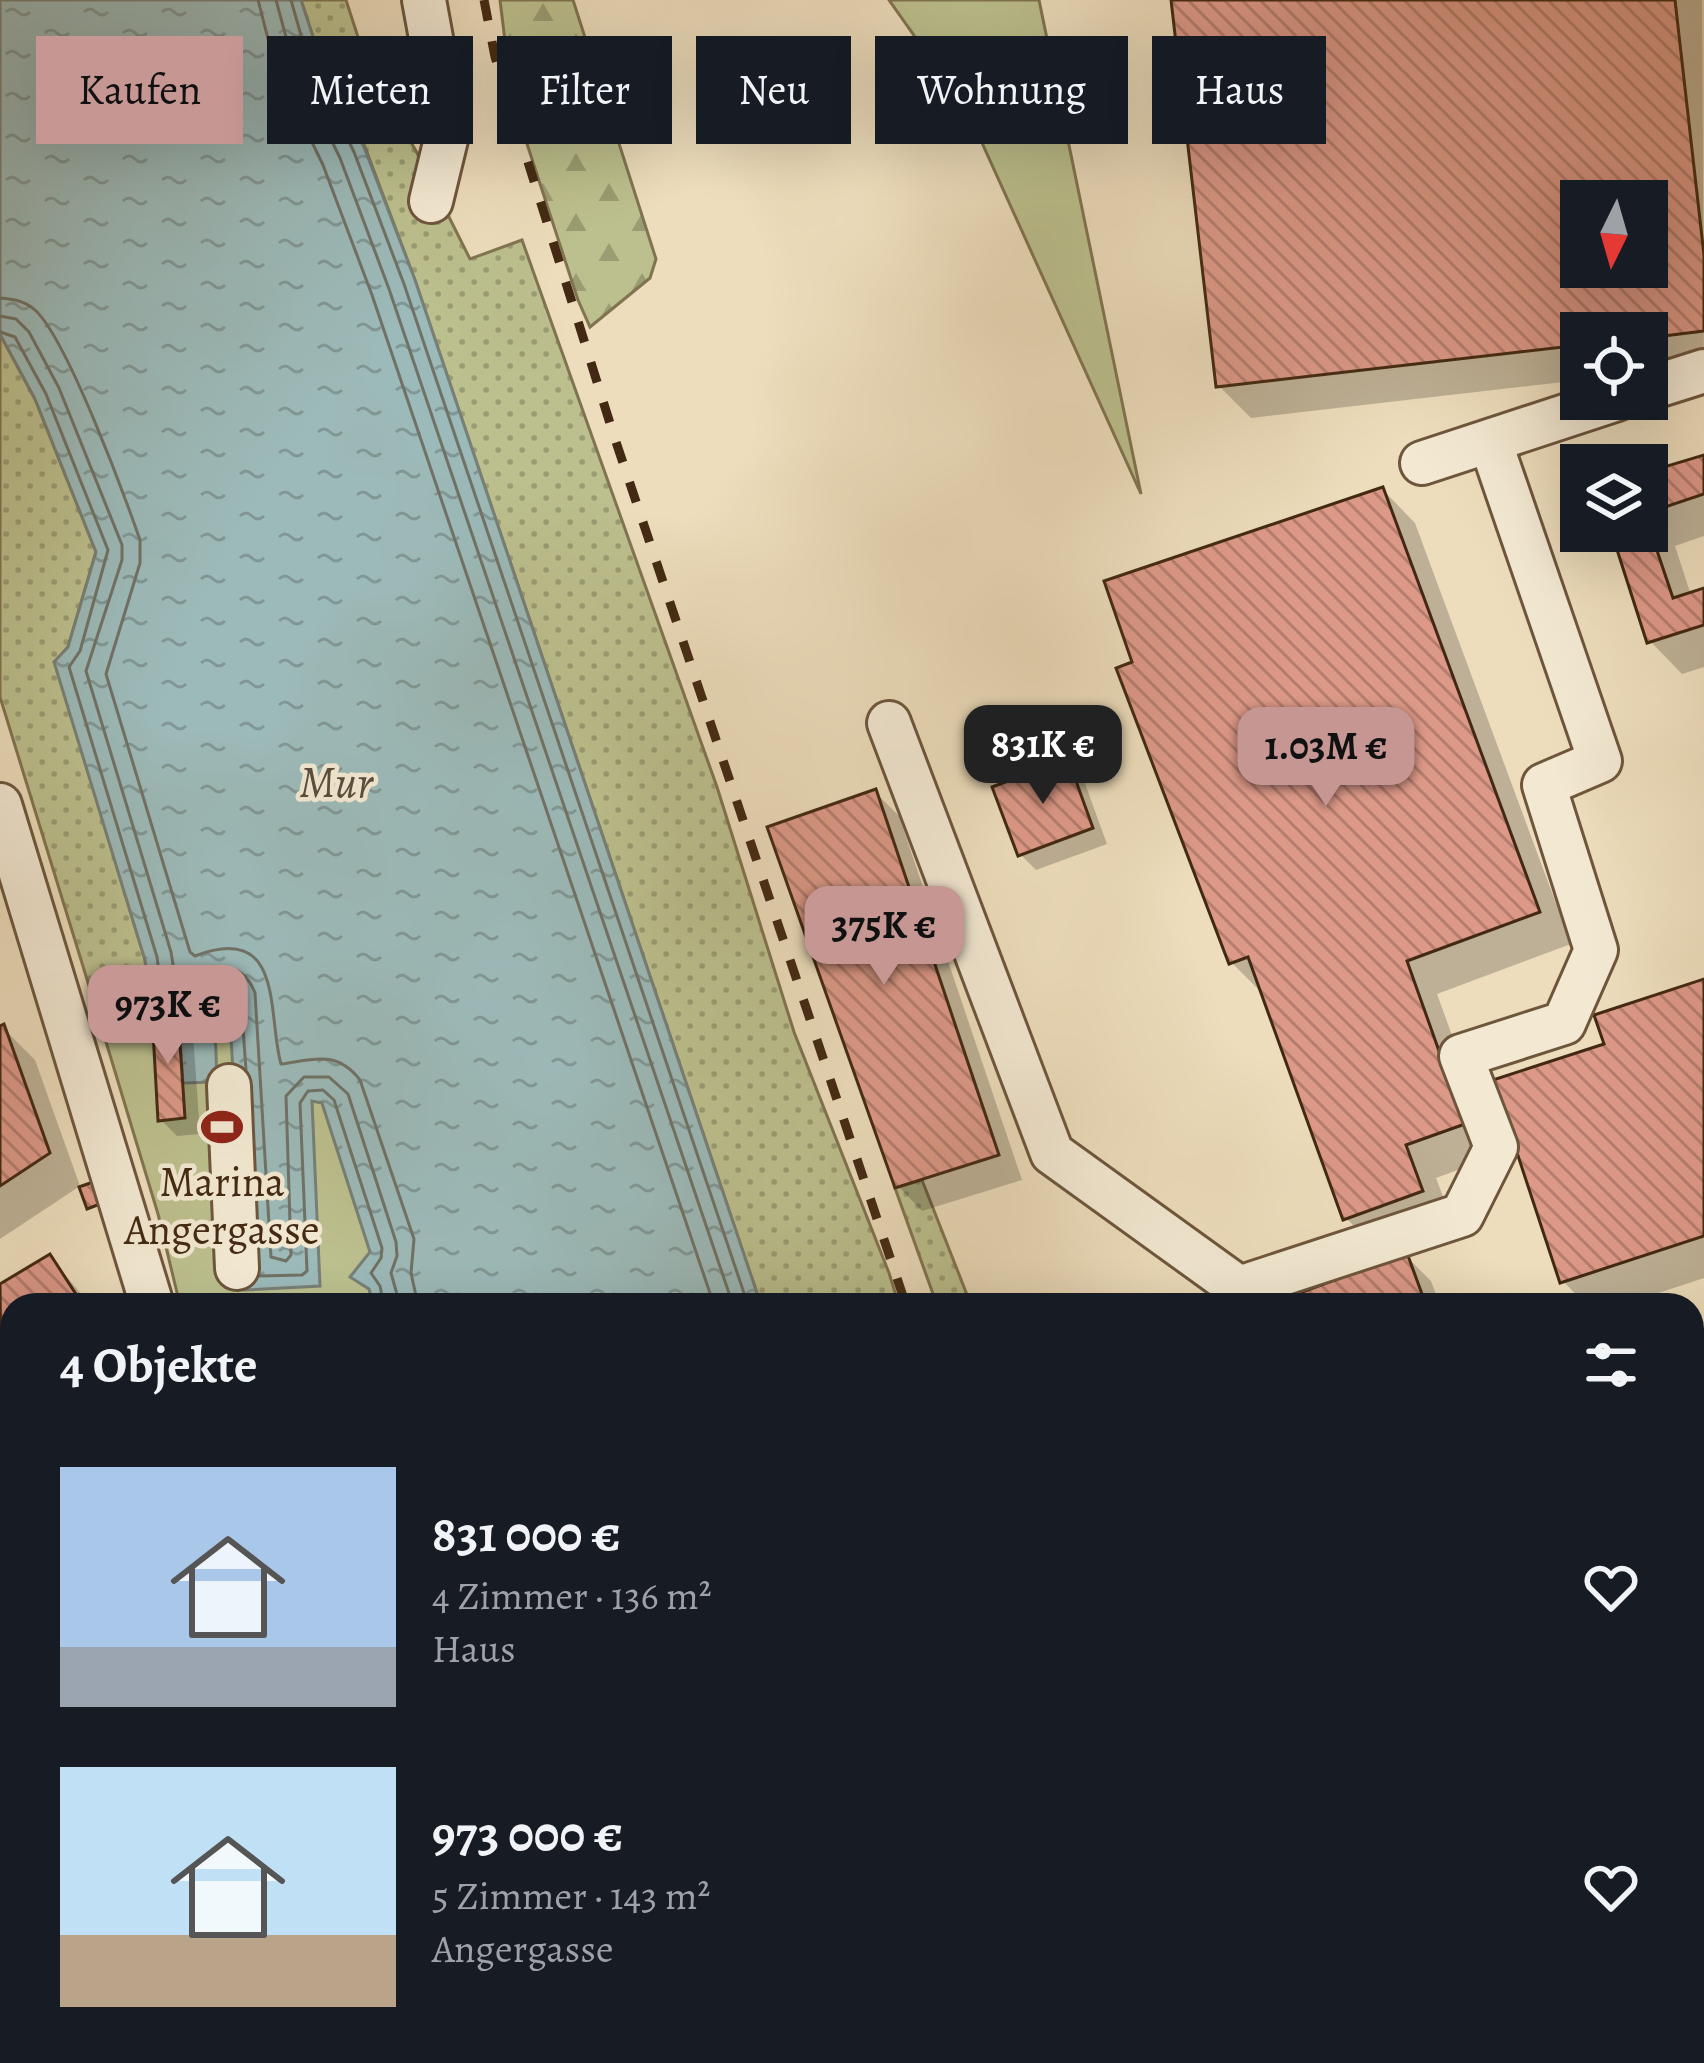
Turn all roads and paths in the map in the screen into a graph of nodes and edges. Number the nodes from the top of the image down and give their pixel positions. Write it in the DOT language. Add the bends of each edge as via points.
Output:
graph roads {
  1 [pos="424,0"];
  2 [pos="431,201"];
  3 [pos="1704,371"];
  4 [pos="1668,382"];
  5 [pos="1560,417"];
  6 [pos="1490,440"];
  7 [pos="1422,463"];
  8 [pos="890,723"];
  9 [pos="0,805"];
  10 [pos="229,1086"];
  11 [pos="237,1268"];
  12 [pos="148,1293"];
  1 -- 2 [label="street" via="448,131"];
  3 -- 4 [label="street"];
  5 -- 6 [label="street"];
  6 -- 7 [label="street"];
  6 -- 8 [label="street" via="1600,761 1544,784 1596,950 1564,1023 1461,1056 1496,1147 1462,1215 1239,1288 1052,1153"];
  9 -- 12 [label="street"];
  10 -- 11 [label="street"];
}
